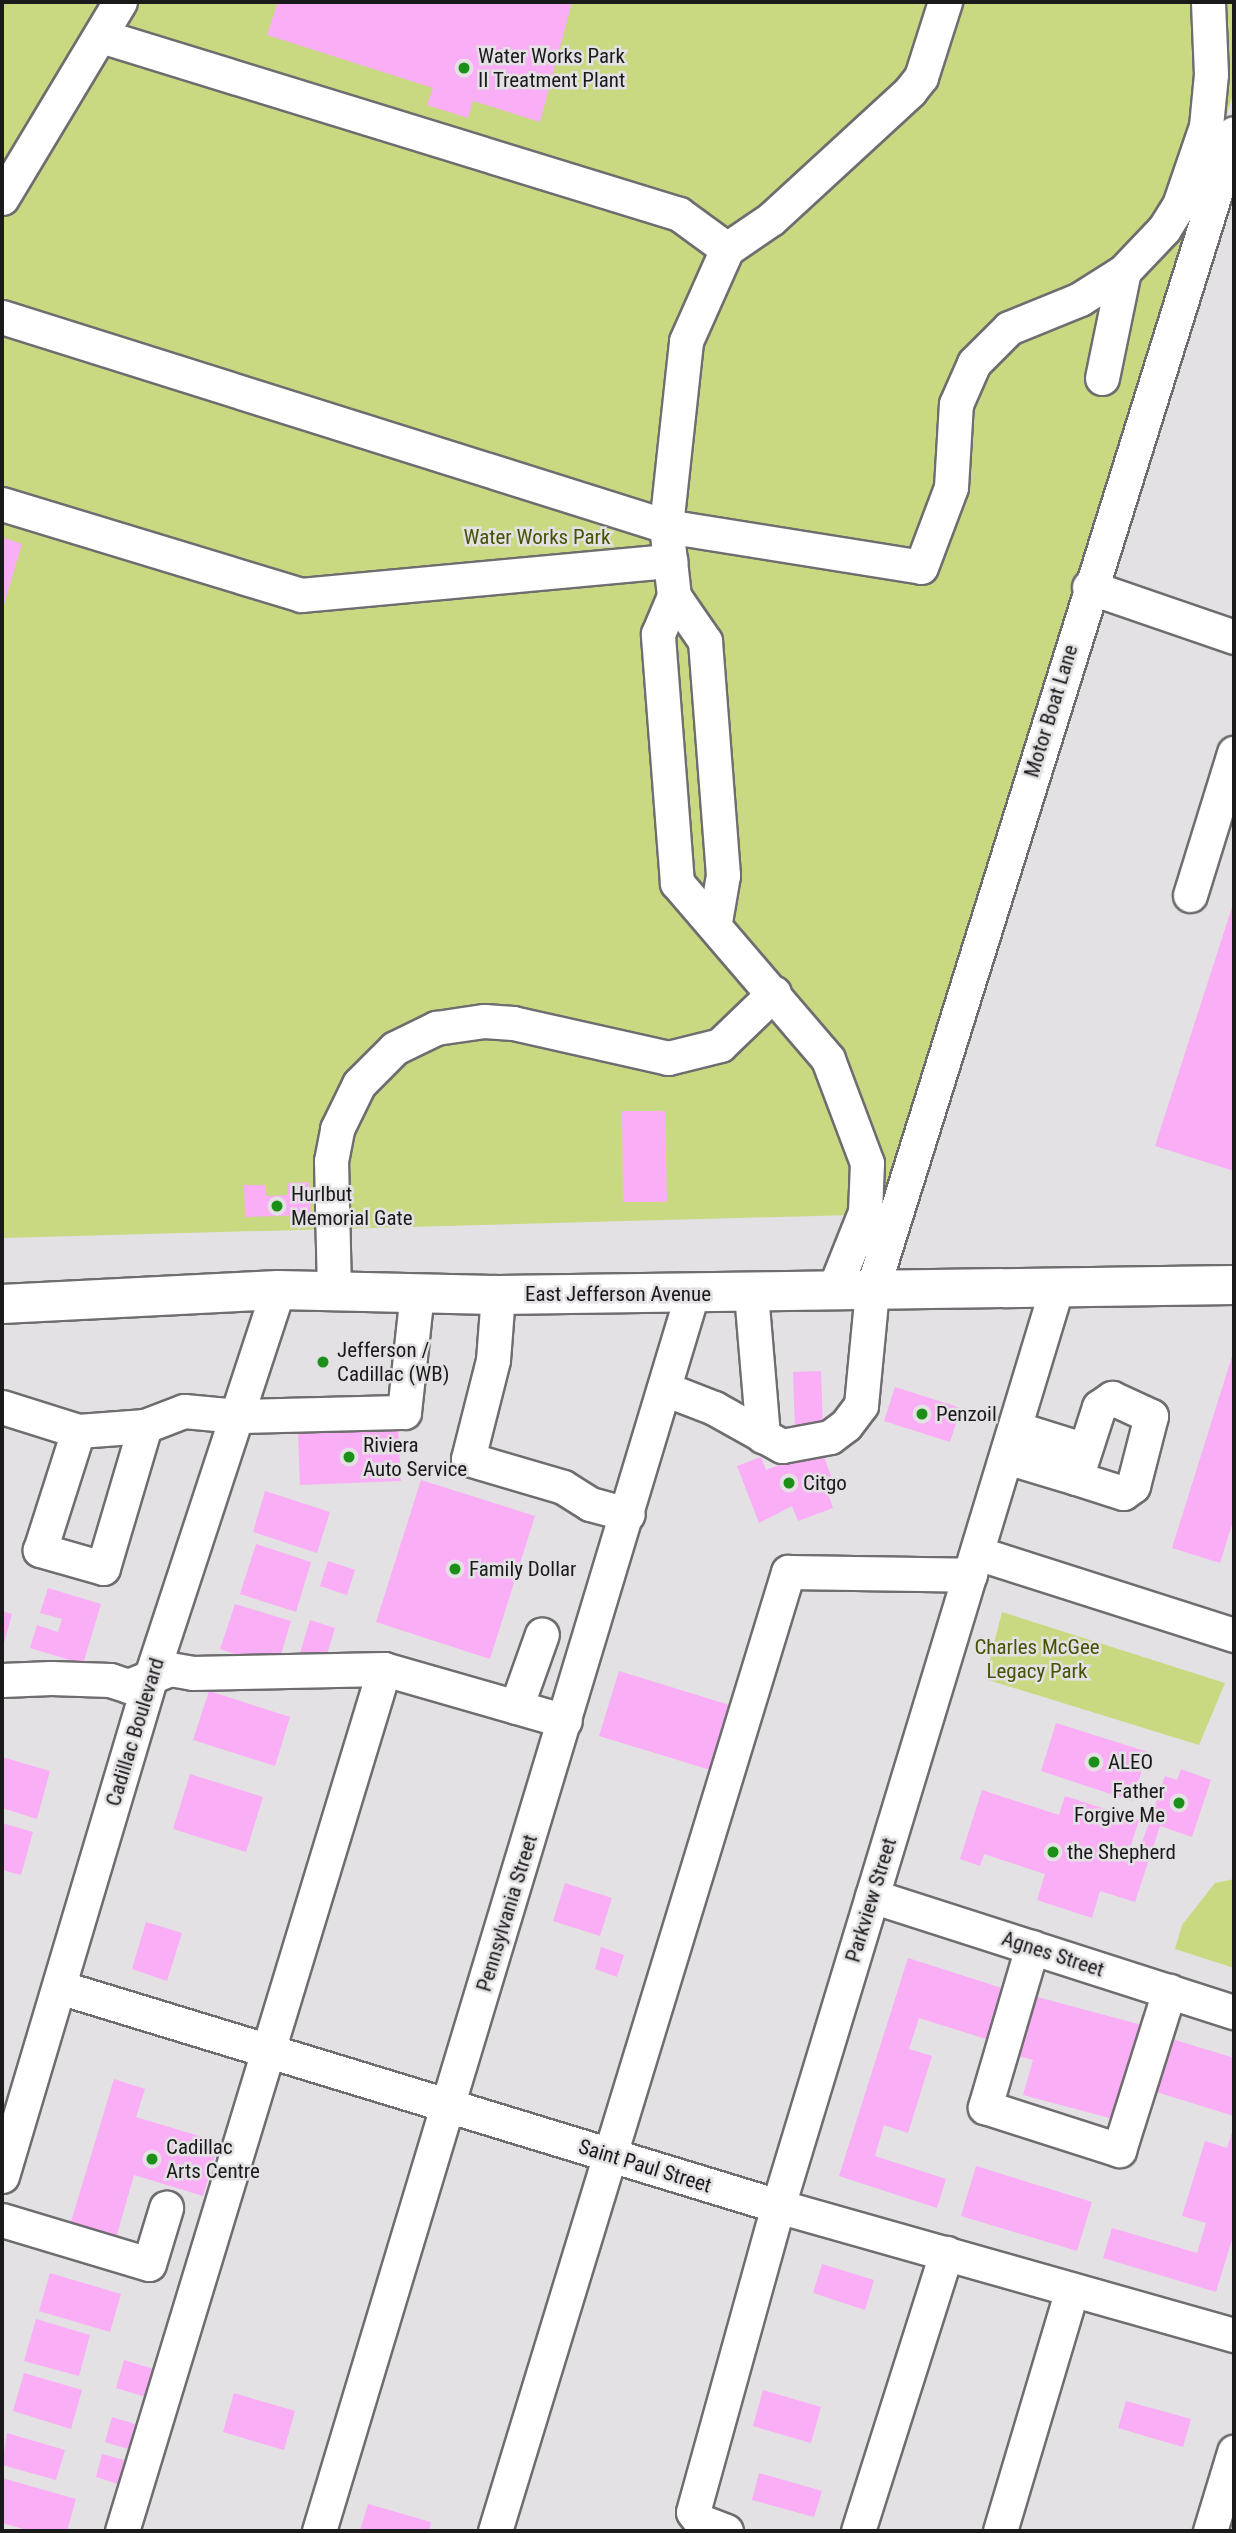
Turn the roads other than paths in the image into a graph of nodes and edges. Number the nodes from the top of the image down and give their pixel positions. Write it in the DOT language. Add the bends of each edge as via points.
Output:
graph roads {
  1 [pos="120,2"];
  2 [pos="945,2"];
  3 [pos="1208,2"];
  4 [pos="101,36"];
  5 [pos="1234,133"];
  6 [pos="2,198"];
  7 [pos="727,249"];
  8 [pos="1124,271"];
  9 [pos="2,317"];
  10 [pos="1102,378"];
  11 [pos="2,504"];
  12 [pos="666,526"];
  13 [pos="670,561"];
  14 [pos="1089,587"];
  15 [pos="674,596"];
  16 [pos="1234,637"];
  17 [pos="1234,753"];
  18 [pos="1190,895"];
  19 [pos="715,922"];
  20 [pos="774,993"];
  21 [pos="1234,1285"];
  22 [pos="278,1290"];
  23 [pos="872,1290"];
  24 [pos="1056,1290"];
  25 [pos="334,1292"];
  26 [pos="834,1292"];
  27 [pos="417,1293"];
  28 [pos="751,1293"];
  29 [pos="692,1294"];
  30 [pos="498,1295"];
  31 [pos="2,1304"];
  32 [pos="665,1389"];
  33 [pos="2,1407"];
  34 [pos="238,1416"];
  35 [pos="145,1426"];
  36 [pos="78,1431"];
  37 [pos="763,1436"];
  38 [pos="1010,1443"];
  39 [pos="1081,1464"];
  40 [pos="628,1514"];
  41 [pos="973,1564"];
  42 [pos="542,1634"];
  43 [pos="1234,1635"];
  44 [pos="384,1669"];
  45 [pos="151,1676"];
  46 [pos="2,1680"];
  47 [pos="516,1707"];
  48 [pos="565,1721"];
  49 [pos="872,1896"];
  50 [pos="1032,1947"];
  51 [pos="59,1987"];
  52 [pos="1169,1991"];
  53 [pos="1234,2012"];
  54 [pos="270,2051"];
  55 [pos="449,2106"];
  56 [pos="608,2154"];
  57 [pos="2,2176"];
  58 [pos="778,2206"];
  59 [pos="166,2208"];
  60 [pos="2,2220"];
  61 [pos="946,2253"];
  62 [pos="1072,2289"];
  63 [pos="1234,2335"];
  64 [pos="1234,2452"];
  65 [pos="122,2531"];
  66 [pos="319,2531"];
  67 [pos="495,2531"];
  68 [pos="726,2531"];
  69 [pos="858,2531"];
  70 [pos="1000,2531"];
  71 [pos="1210,2531"];
  1 -- 4 [label="street"];
  2 -- 7 [label="street" via="920,77 910,91 771,219"];
  3 -- 8 [label="street" via="1210,98 1201,152 1164,229"];
  4 -- 6 [label="street"];
  4 -- 7 [label="street" via="678,214"];
  5 -- 14 [label="street, Motor Boat Lane"];
  7 -- 12 [label="street" via="686,341"];
  8 -- 10 [label="street"];
  8 -- 12 [label="street" via="1080,299 1009,328 974,363 956,404 951,487 921,566"];
  9 -- 12 [label="street"];
  11 -- 13 [label="street" via="301,595"];
  12 -- 13 [label="street"];
  13 -- 15 [label="street"];
  14 -- 16 [label="street"];
  14 -- 23 [label="street, Motor Boat Lane"];
  15 -- 19 [label="street" via="705,641 723,875"];
  15 -- 19 [label="street" via="659,634 677,883"];
  17 -- 18 [label="street"];
  19 -- 20 [label="street"];
  20 -- 25 [label="street" via="720,1045 668,1058 513,1023 484,1021 436,1028 395,1048 359,1084 337,1129 331,1161"];
  20 -- 26 [label="street" via="828,1059 867,1163 865,1212"];
  21 -- 24 [label="main road, East Jefferson Avenue"];
  22 -- 25 [label="main road, East Jefferson Avenue"];
  22 -- 31 [label="main road, East Jefferson Avenue"];
  22 -- 34 [label="street, Cadillac Boulevard"];
  23 -- 24 [label="main road, East Jefferson Avenue"];
  23 -- 26 [label="main road, East Jefferson Avenue"];
  23 -- 37 [label="street, Motor Boat Lane" via="861,1405 846,1425 806,1445 782,1446"];
  24 -- 38 [label="street, Parkview Street"];
  25 -- 27 [label="main road, East Jefferson Avenue"];
  26 -- 28 [label="main road, East Jefferson Avenue"];
  27 -- 30 [label="main road, East Jefferson Avenue"];
  27 -- 34 [label="street" via="404,1412"];
  28 -- 29 [label="main road, East Jefferson Avenue"];
  28 -- 37 [label="street"];
  29 -- 30 [label="main road, East Jefferson Avenue"];
  29 -- 32 [label="street, Pennsylvania Street"];
  30 -- 40 [label="street" via="493,1360 468,1459 563,1487 590,1504"];
  32 -- 37 [label="street, Motor Boat Lane" via="714,1408"];
  32 -- 40 [label="street, Pennsylvania Street"];
  33 -- 36 [label="street"];
  34 -- 35 [label="street" via="184,1411"];
  34 -- 45 [label="street, Cadillac Boulevard"];
  35 -- 36 [label="street"];
  35 -- 36 [label="street" via="103,1568 40,1550"];
  38 -- 39 [label="street"];
  38 -- 41 [label="street, Parkview Street"];
  40 -- 48 [label="street, Pennsylvania Street"];
  41 -- 43 [label="street"];
  41 -- 49 [label="street, Parkview Street"];
  41 -- 56 [label="street" via="788,1572"];
  42 -- 47 [label="street"];
  44 -- 45 [label="street" via="192,1673 170,1669"];
  44 -- 47 [label="street"];
  44 -- 54 [label="street"];
  45 -- 46 [label="street" via="128,1686 110,1680"];
  45 -- 51 [label="street, Cadillac Boulevard"];
  47 -- 48 [label="street"];
  48 -- 55 [label="street, Pennsylvania Street"];
  49 -- 50 [label="street, Agnes Street"];
  49 -- 58 [label="street, Parkview Street"];
  50 -- 52 [label="street, Agnes Street"];
  50 -- 52 [label="street" via="985,2107 1119,2150"];
  51 -- 54 [label="street, Saint Paul Street"];
  51 -- 57 [label="street, Cadillac Boulevard"];
  52 -- 53 [label="street, Agnes Street"];
  54 -- 55 [label="street, Saint Paul Street"];
  54 -- 65 [label="street"];
  55 -- 56 [label="street, Saint Paul Street"];
  55 -- 66 [label="street, Pennsylvania Street"];
  56 -- 58 [label="street, Saint Paul Street"];
  56 -- 67 [label="street"];
  58 -- 61 [label="street, Saint Paul Street"];
  58 -- 68 [label="street, Parkview Street" via="693,2512 700,2521"];
  59 -- 60 [label="street" via="149,2264"];
  61 -- 62 [label="street, Saint Paul Street"];
  61 -- 69 [label="street"];
  62 -- 63 [label="street, Saint Paul Street"];
  62 -- 70 [label="street"];
  64 -- 71 [label="street"];
}
